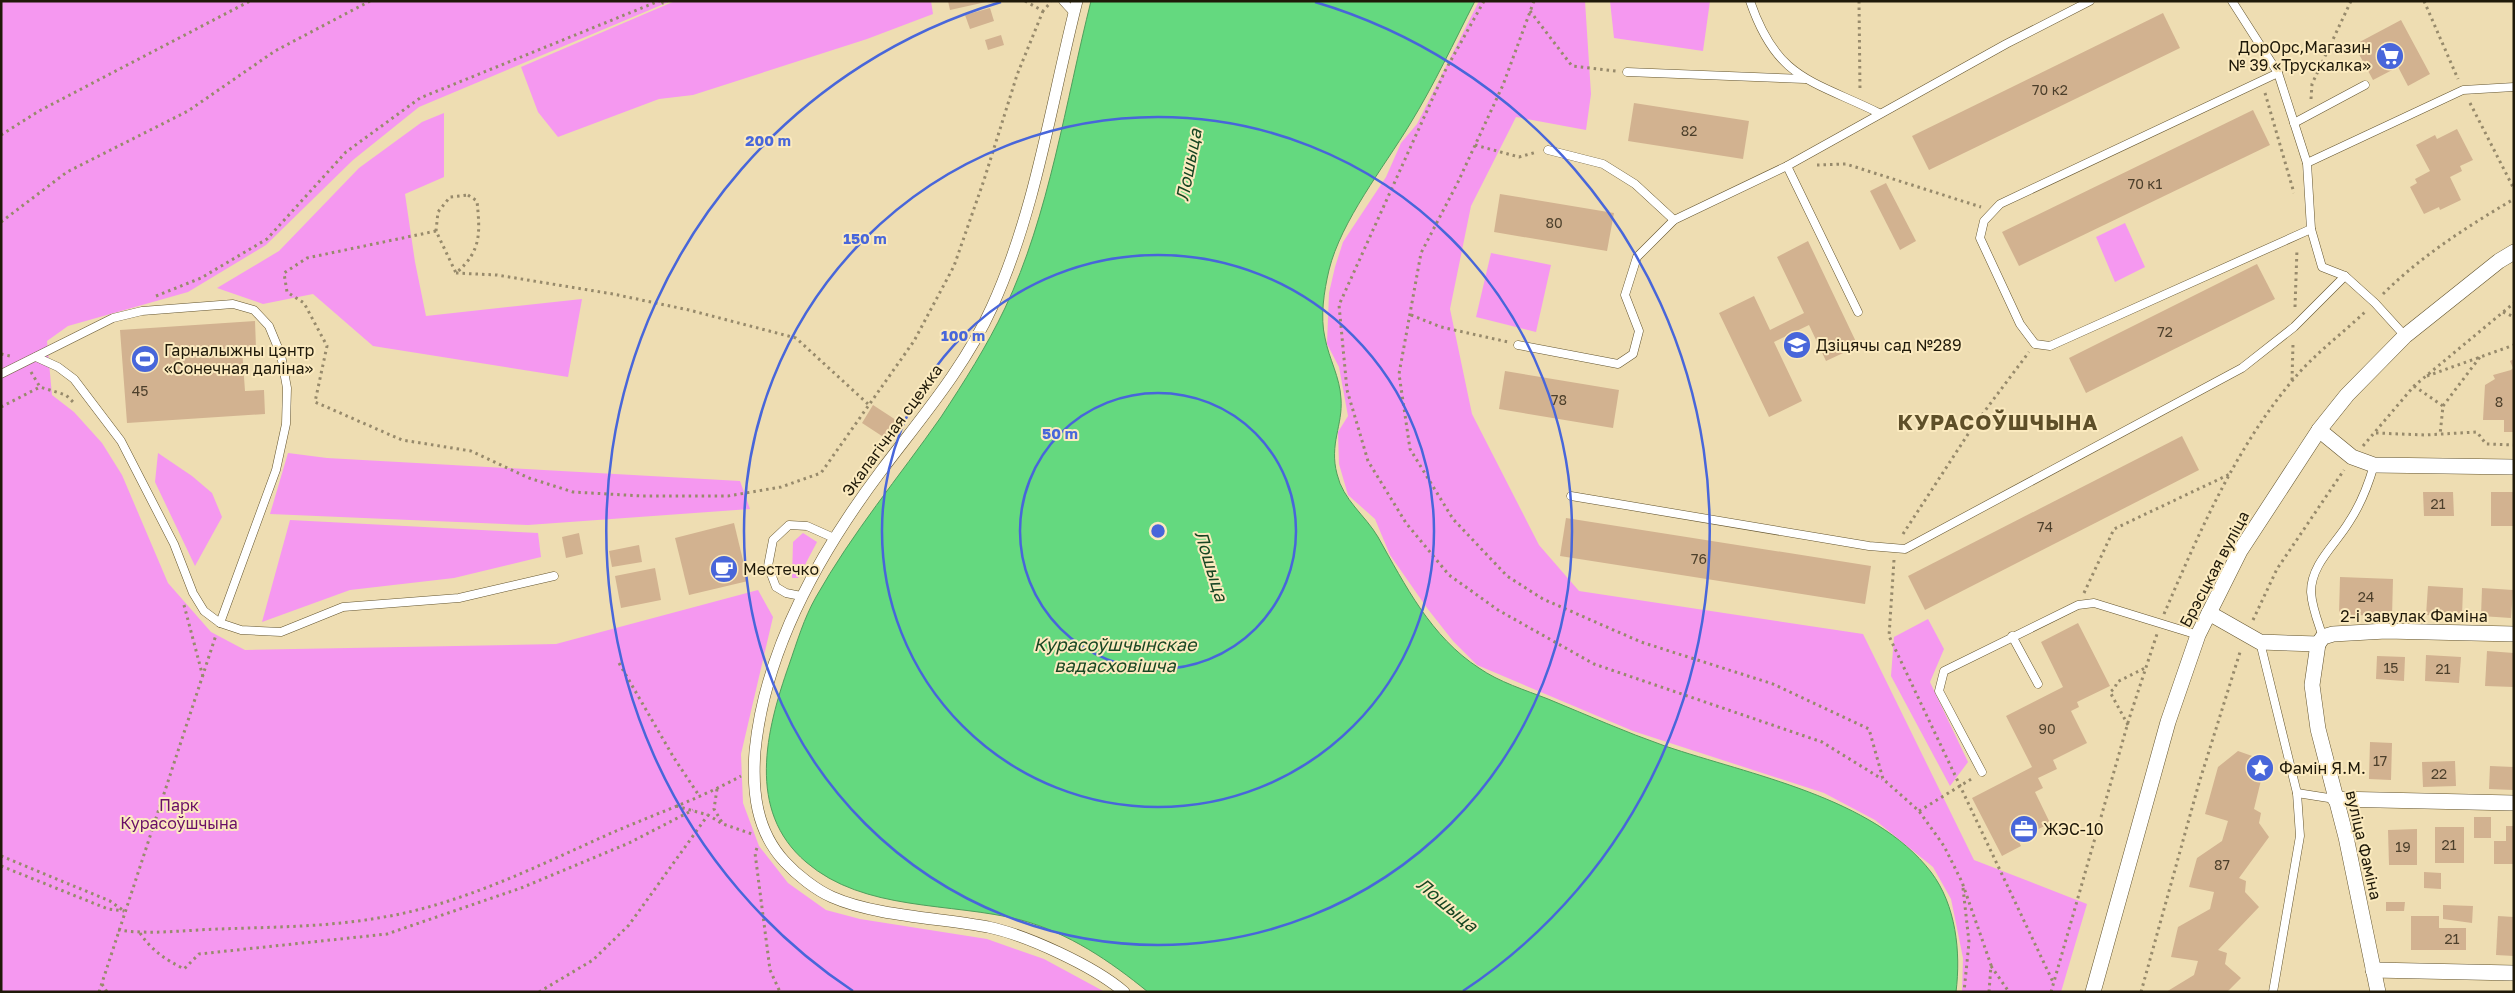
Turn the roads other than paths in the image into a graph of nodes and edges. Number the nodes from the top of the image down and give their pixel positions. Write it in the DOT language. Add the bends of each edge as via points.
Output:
graph roads {
  1 [pos="1063,1"];
  2 [pos="1076,1"];
  3 [pos="1750,1"];
  4 [pos="2090,1"];
  5 [pos="2232,1"];
  6 [pos="1074,13"];
  7 [pos="1627,72"];
  8 [pos="2278,73"];
  9 [pos="1806,79"];
  10 [pos="2365,85"];
  11 [pos="2514,87"];
  12 [pos="1879,113"];
  13 [pos="2294,122"];
  14 [pos="1548,150"];
  15 [pos="2307,163"];
  16 [pos="1786,166"];
  17 [pos="1674,220"];
  18 [pos="2311,229"];
  19 [pos="2514,252"];
  20 [pos="2345,276"];
  21 [pos="1858,312"];
  22 [pos="2405,336"];
  23 [pos="1518,345"];
  24 [pos="36,358"];
  25 [pos="1,374"];
  26 [pos="2318,430"];
  27 [pos="2374,465"];
  28 [pos="2514,467"];
  29 [pos="1571,496"];
  30 [pos="834,538"];
  31 [pos="554,576"];
  32 [pos="801,596"];
  33 [pos="2208,613"];
  34 [pos="220,622"];
  35 [pos="2514,634"];
  36 [pos="2198,635"];
  37 [pos="2012,636"];
  38 [pos="2320,641"];
  39 [pos="2260,642"];
  40 [pos="2038,684"];
  41 [pos="1982,772"];
  42 [pos="2296,793"];
  43 [pos="2336,799"];
  44 [pos="2514,803"];
  45 [pos="2373,970"];
  46 [pos="2514,973"];
  47 [pos="1124,992"];
  48 [pos="2093,992"];
  49 [pos="2273,992"];
  50 [pos="2378,992"];
  1 -- 6 [label="lane"];
  2 -- 6 [label="street, Экалагічная сцежка"];
  3 -- 9 [label="lane" via="1773,51"];
  4 -- 12 [label="lane"];
  5 -- 8 [label="lane"];
  6 -- 30 [label="street, Экалагічная сцежка" via="1027,215 992,308 951,377"];
  7 -- 9 [label="lane"];
  8 -- 13 [label="lane"];
  8 -- 18 [label="lane" via="2000,204 1984,222 1980,238 2020,324 2035,344 2050,346"];
  9 -- 12 [label="lane"];
  10 -- 13 [label="lane"];
  11 -- 15 [label="lane" via="2463,90"];
  12 -- 16 [label="lane"];
  13 -- 15 [label="lane"];
  14 -- 17 [label="lane" via="1603,164 1635,184"];
  15 -- 18 [label="lane"];
  16 -- 17 [label="lane"];
  16 -- 21 [label="lane"];
  17 -- 23 [label="lane" via="1637,257 1625,295 1639,330 1633,354 1618,364"];
  18 -- 20 [label="lane" via="2322,267"];
  19 -- 22 [label="street, Брэсцкая вуліца"];
  20 -- 22 [label="lane" via="2375,302"];
  20 -- 29 [label="lane" via="2294,327 2242,368 1905,549"];
  22 -- 26 [label="street, Брэсцкая вуліца"];
  24 -- 25 [label="lane"];
  24 -- 34 [label="lane" via="58,367 74,379 121,441 174,544 193,592 204,611"];
  24 -- 34 [label="lane" via="113,318 142,310 233,304 254,310 269,326 281,355 287,388 286,424 276,470"];
  26 -- 27 [label="street" via="2352,457"];
  26 -- 33 [label="street, Брэсцкая вуліца" via="2240,551"];
  27 -- 28 [label="street"];
  27 -- 38 [label="lane" via="2366,493 2320,562 2311,590"];
  30 -- 32 [label="street, Экалагічная сцежка"];
  30 -- 32 [label="lane" via="807,526 789,526 773,540 768,566 776,587 786,594"];
  31 -- 34 [label="lane" via="459,598 342,607 281,632 241,630"];
  32 -- 47 [label="street, Экалагічная сцежка" via="771,677 757,730 754,769 754,789 764,833 784,861 829,896 855,906 992,928 1049,949 1112,982"];
  33 -- 36 [label="street, Брэсцкая вуліца"];
  33 -- 39 [label="street"];
  35 -- 38 [label="street, 2-і завулак Фаміна" via="2386,632 2333,634"];
  36 -- 37 [label="lane" via="2094,603 2078,604"];
  36 -- 48 [label="street, Брэсцкая вуліца" via="2168,722"];
  37 -- 40 [label="lane"];
  37 -- 41 [label="lane" via="1944,671 1940,691"];
  38 -- 39 [label="street"];
  38 -- 43 [label="street, вуліца Фаміна" via="2312,685 2318,729"];
  39 -- 42 [label="lane"];
  42 -- 43 [label="lane"];
  42 -- 49 [label="lane" via="2300,836"];
  43 -- 44 [label="street"];
  43 -- 45 [label="street, вуліца Фаміна"];
  45 -- 46 [label="street"];
  45 -- 50 [label="street, вуліца Фаміна"];
}
